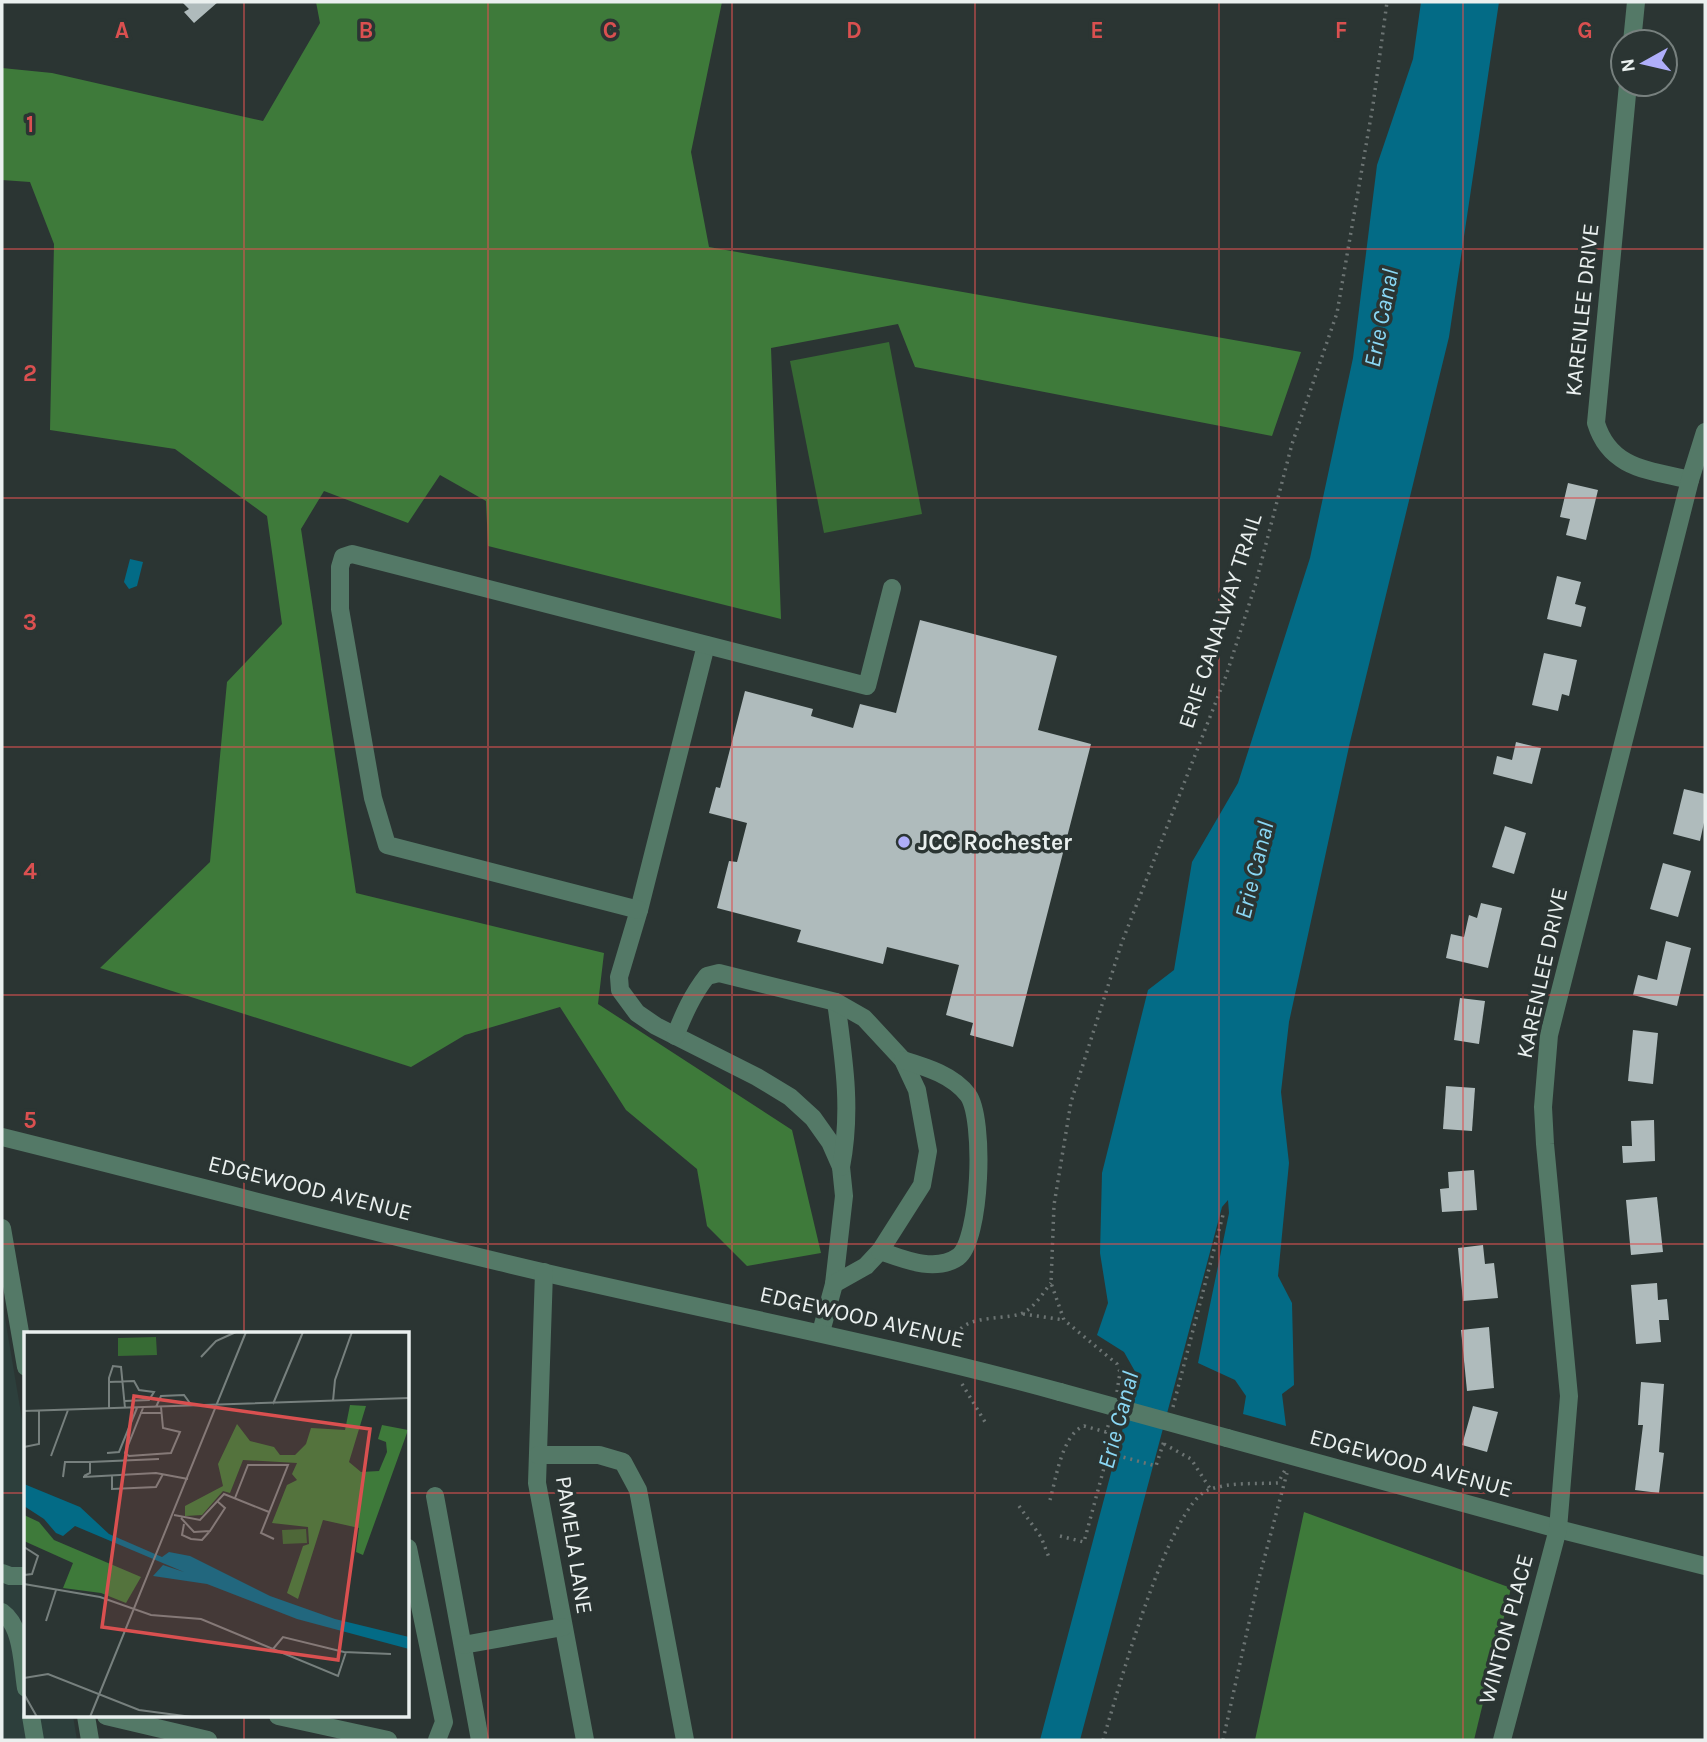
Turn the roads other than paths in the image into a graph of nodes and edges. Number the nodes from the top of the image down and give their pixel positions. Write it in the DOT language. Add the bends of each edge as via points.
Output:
graph roads {
  1 [pos="1636,2"];
  2 [pos="1633,28"];
  3 [pos="1627,98"];
  4 [pos="1705,432"];
  5 [pos="1690,480"];
  6 [pos="892,588"];
  7 [pos="706,645"];
  8 [pos="639,910"];
  9 [pos="836,1002"];
  10 [pos="675,1036"];
  11 [pos="903,1060"];
  12 [pos="2,1137"];
  13 [pos="841,1167"];
  14 [pos="2,1228"];
  15 [pos="880,1251"];
  16 [pos="544,1272"];
  17 [pos="834,1284"];
  18 [pos="9,1314"];
  19 [pos="821,1332"];
  20 [pos="24,1361"];
  21 [pos="538,1455"];
  22 [pos="435,1496"];
  23 [pos="1558,1529"];
  24 [pos="410,1558"];
  25 [pos="1705,1566"];
  26 [pos="2,1573"];
  27 [pos="24,1576"];
  28 [pos="2,1612"];
  29 [pos="563,1627"];
  30 [pos="463,1645"];
  31 [pos="24,1676"];
  32 [pos="31,1718"];
  33 [pos="86,1718"];
  34 [pos="114,1718"];
  35 [pos="287,1718"];
  36 [pos="35,1740"];
  37 [pos="90,1740"];
  38 [pos="208,1740"];
  39 [pos="388,1740"];
  40 [pos="437,1740"];
  41 [pos="480,1740"];
  42 [pos="585,1740"];
  43 [pos="685,1740"];
  44 [pos="1502,1740"];
  1 -- 2 [label="street"];
  3 -- 5 [label="street, KARENLEE DRIVE" via="1596,423 1601,440 1614,455 1639,467"];
  4 -- 5 [label="street, KARENLEE DRIVE"];
  5 -- 23 [label="street, KARENLEE DRIVE" via="1549,1035 1544,1132 1569,1396"];
  6 -- 7 [label="street" via="867,686"];
  7 -- 8 [label="street"];
  7 -- 8 [label="street" via="352,554 344,557 340,567 340,609 373,798 387,845"];
  8 -- 10 [label="street" via="619,977 620,990 637,1013"];
  9 -- 10 [label="street" via="719,973 707,976 687,1005"];
  9 -- 11 [label="street" via="864,1018"];
  9 -- 13 [label="street" via="848,1105"];
  10 -- 13 [label="street" via="790,1097 813,1118"];
  11 -- 15 [label="street" via="917,1090 928,1151 926,1170 922,1185"];
  11 -- 15 [label="street" via="953,1080 973,1104 979,1138 978,1183 968,1244 958,1257 936,1264 911,1262"];
  12 -- 16 [label="street, EDGEWOOD AVENUE"];
  13 -- 17 [label="street" via="844,1196"];
  14 -- 18 [label="street"];
  15 -- 17 [label="street" via="866,1266"];
  16 -- 19 [label="street, EDGEWOOD AVENUE"];
  16 -- 21 [label="street, PAMELA LANE"];
  17 -- 19 [label="street"];
  18 -- 20 [label="street"];
  19 -- 23 [label="street, EDGEWOOD AVENUE, bridge" via="974,1368"];
  21 -- 29 [label="street, PAMELA LANE" via="539,1503"];
  21 -- 43 [label="street" via="599,1455 623,1462 638,1490"];
  22 -- 30 [label="street"];
  23 -- 25 [label="street, EDGEWOOD AVENUE"];
  23 -- 44 [label="street, WINTON PLACE"];
  24 -- 40 [label="street" via="444,1723"];
  26 -- 27 [label="street"];
  28 -- 31 [label="street" via="17,1633"];
  29 -- 30 [label="street"];
  29 -- 42 [label="street, PAMELA LANE"];
  30 -- 41 [label="street"];
  32 -- 36 [label="street"];
  33 -- 37 [label="street"];
  34 -- 38 [label="street"];
  35 -- 39 [label="street"];
}
